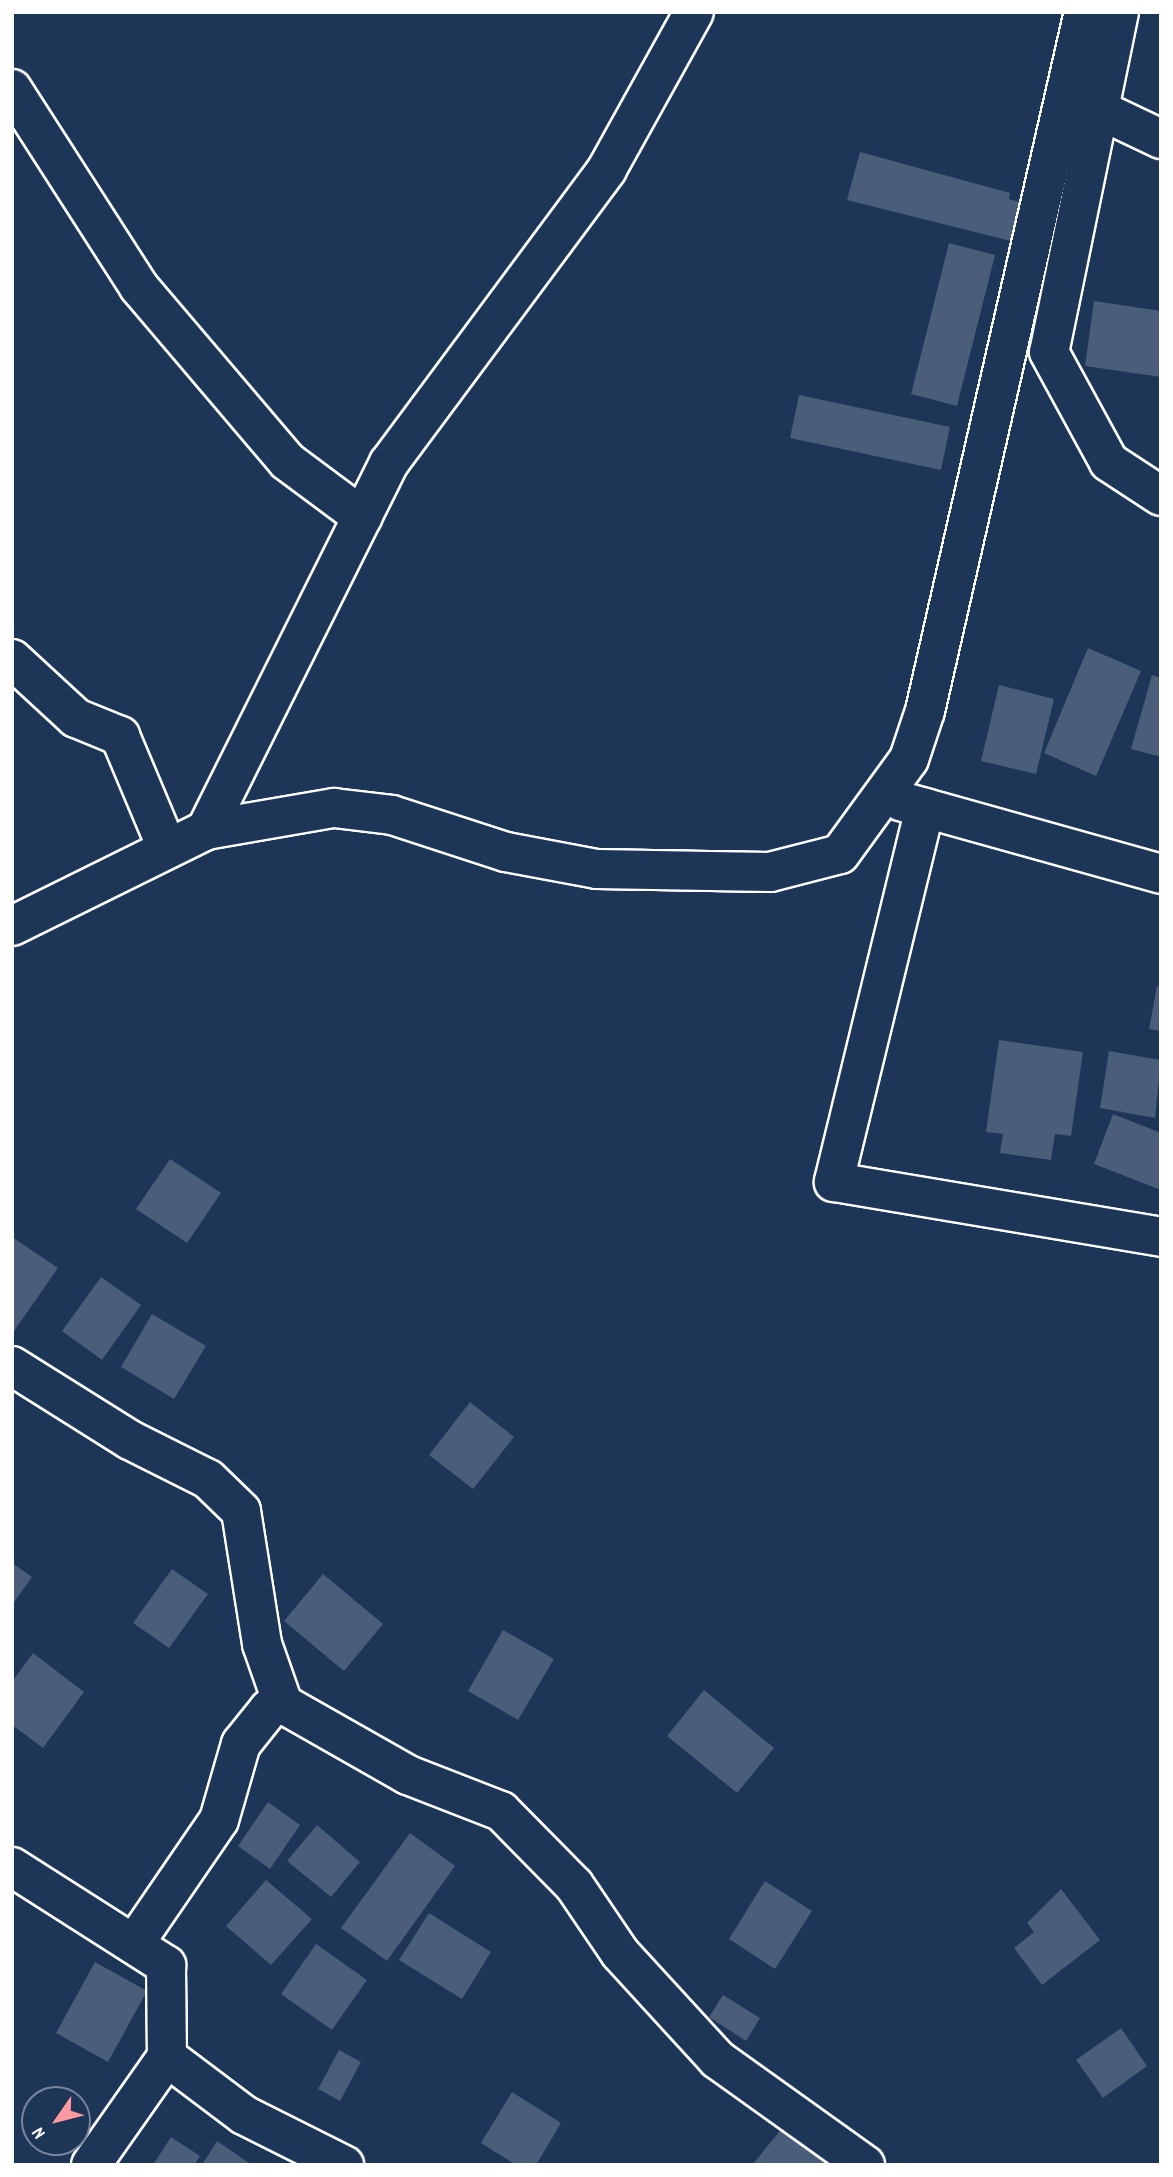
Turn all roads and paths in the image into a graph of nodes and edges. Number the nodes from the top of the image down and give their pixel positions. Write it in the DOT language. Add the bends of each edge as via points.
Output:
graph roads {
  1 [pos="694,12"];
  2 [pos="1084,12"];
  3 [pos="1119,12"];
  4 [pos="12,89"];
  5 [pos="1100,110"];
  6 [pos="1161,139"];
  7 [pos="1161,496"];
  8 [pos="362,517"];
  9 [pos="12,659"];
  10 [pos="886,797"];
  11 [pos="925,808"];
  12 [pos="206,830"];
  13 [pos="167,848"];
  14 [pos="1161,874"];
  15 [pos="12,926"];
  16 [pos="1161,1237"];
  17 [pos="12,1366"];
  18 [pos="283,1704"];
  19 [pos="12,1867"];
  20 [pos="134,1944"];
  21 [pos="167,2057"];
  22 [pos="91,2165"];
  23 [pos="344,2165"];
  24 [pos="865,2165"];
  1 -- 8 [label="street" via="607,169 389,463"];
  2 -- 10 [label="street" via="925,710 909,759"];
  3 -- 5 [label="street"];
  4 -- 8 [label="street" via="139,287 288,461"];
  5 -- 6 [label="street"];
  5 -- 7 [label="street" via="1049,352 1110,462"];
  8 -- 12 [label="street"];
  9 -- 13 [label="street" via="76,718 120,736"];
  10 -- 11 [label="street"];
  10 -- 12 [label="street" via="840,854 770,872 597,869 506,852 392,814 334,808"];
  11 -- 14 [label="street"];
  11 -- 16 [label="street" via="834,1182"];
  12 -- 13 [label="street"];
  13 -- 15 [label="street"];
  17 -- 18 [label="street" via="130,1440 208,1479 241,1511 262,1644"];
  18 -- 20 [label="street" via="268,1709 241,1744 219,1820"];
  18 -- 24 [label="street" via="408,1775 501,1811 574,1885 620,1953 717,2059"];
  19 -- 20 [label="street"];
  20 -- 21 [label="street" via="166,1965"];
  21 -- 22 [label="street"];
  21 -- 23 [label="street" via="244,2115"];
}
